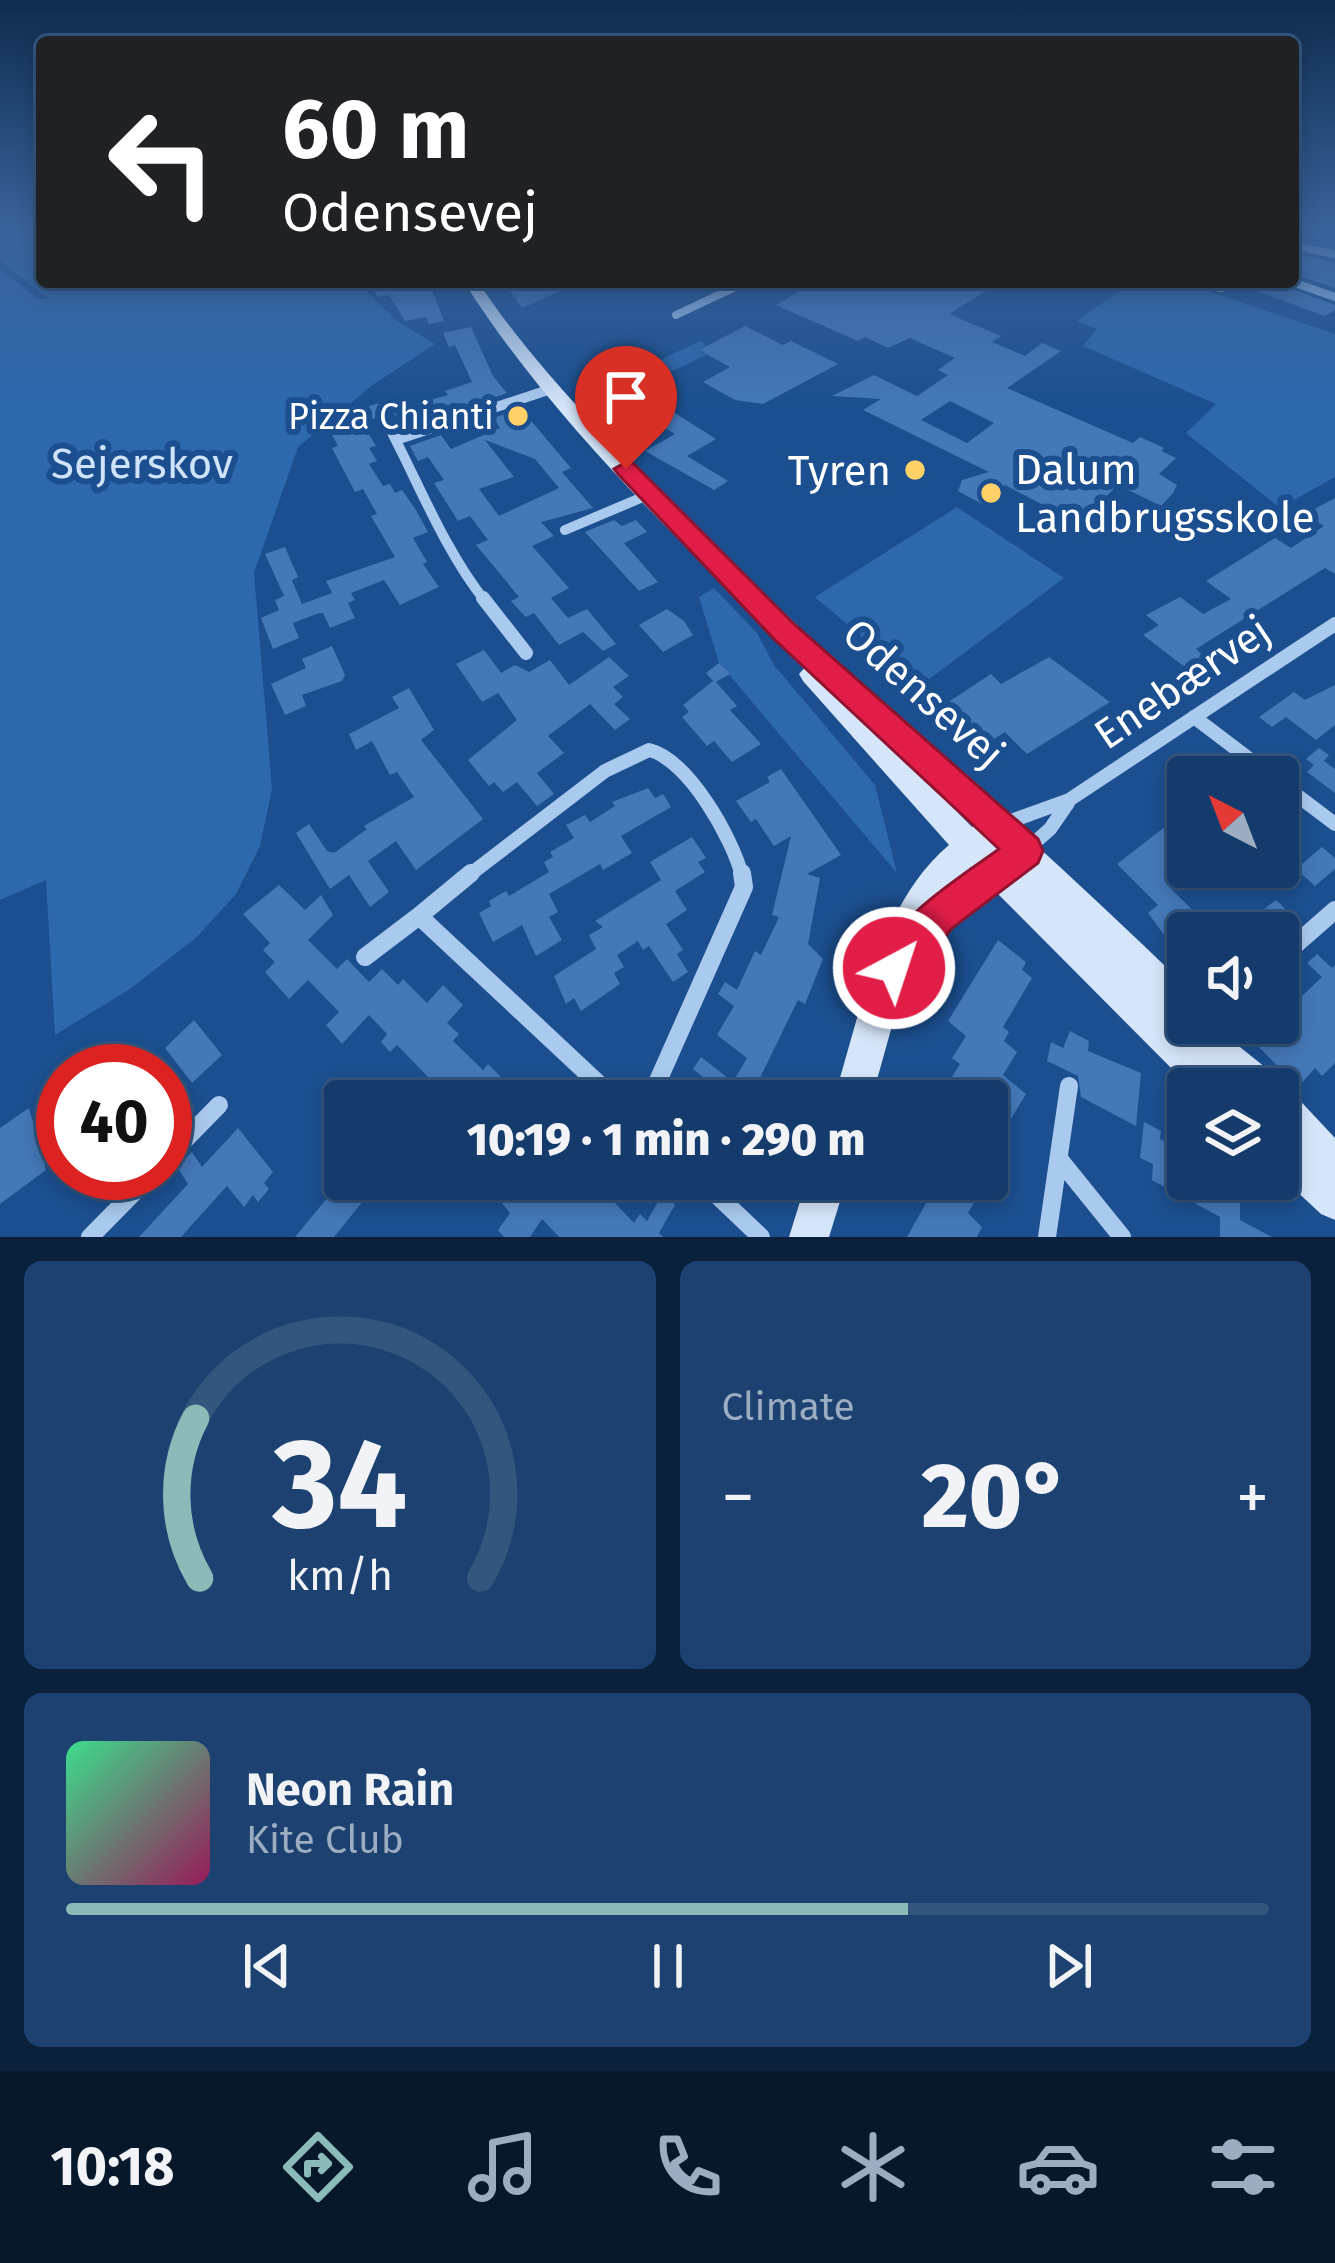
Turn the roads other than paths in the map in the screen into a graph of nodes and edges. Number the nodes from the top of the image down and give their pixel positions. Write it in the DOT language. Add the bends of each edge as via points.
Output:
graph roads {
  1 [pos="478,292"];
  2 [pos="725,292"];
  3 [pos="676,315"];
  4 [pos="549,390"];
  5 [pos="389,428"];
  6 [pos="396,440"];
  7 [pos="650,494"];
  8 [pos="565,530"];
  9 [pos="1333,628"];
  10 [pos="784,632"];
  11 [pos="526,653"];
  12 [pos="1194,717"];
  13 [pos="1246,756"];
  14 [pos="1299,797"];
  15 [pos="1069,800"];
  16 [pos="1335,824"];
  17 [pos="985,835"];
  18 [pos="1012,862"];
  19 [pos="1335,910"];
  20 [pos="419,916"];
  21 [pos="1299,942"];
  22 [pos="365,957"];
  23 [pos="894,968"];
  24 [pos="1167,994"];
  25 [pos="1219,1044"];
  26 [pos="1199,1068"];
  27 [pos="1236,1068"];
  28 [pos="1242,1068"];
  29 [pos="595,1080"];
  30 [pos="658,1080"];
  31 [pos="859,1080"];
  32 [pos="1069,1086"];
  33 [pos="219,1105"];
  34 [pos="1299,1127"];
  35 [pos="192,1132"];
  36 [pos="1059,1159"];
  37 [pos="1335,1166"];
  38 [pos="1299,1167"];
  39 [pos="127,1200"];
  40 [pos="722,1200"];
  41 [pos="820,1200"];
  42 [pos="1335,1200"];
  43 [pos="91,1237"];
  44 [pos="761,1237"];
  45 [pos="808,1237"];
  46 [pos="1047,1237"];
  47 [pos="1122,1237"];
  1 -- 4 [label="main road, Odensevej"];
  2 -- 3 [label="street"];
  4 -- 6 [label="street"];
  4 -- 7 [label="main road, Odensevej"];
  5 -- 6 [label="street"];
  6 -- 11 [label="street" via="452,559"];
  7 -- 8 [label="street"];
  7 -- 10 [label="main road, Odensevej"];
  9 -- 12 [label="street, Enebærvej"];
  10 -- 17 [label="main road, Odensevej"];
  10 -- 17 [label="main road, Odensevej" via="844,711 879,732"];
  12 -- 13 [label="street"];
  12 -- 15 [label="street, Enebærvej"];
  14 -- 16 [label="street"];
  15 -- 17 [label="street, Enebærvej"];
  15 -- 18 [label="street, Enebærvej" via="1050,830"];
  17 -- 18 [label="main road"];
  17 -- 23 [label="main road" via="946,863 921,899"];
  18 -- 23 [label="main road" via="939,915"];
  18 -- 24 [label="main road"];
  18 -- 26 [label="main road"];
  18 -- 27 [label="main road" via="1176,1022"];
  19 -- 21 [label="street"];
  20 -- 22 [label="street"];
  20 -- 29 [label="street"];
  20 -- 30 [label="street" via="634,751 673,760 741,854 744,887"];
  23 -- 31 [label="main road"];
  25 -- 28 [label="main road"];
  32 -- 36 [label="street"];
  33 -- 35 [label="street"];
  34 -- 37 [label="main road"];
  36 -- 46 [label="street"];
  36 -- 47 [label="street"];
  38 -- 42 [label="main road"];
  39 -- 43 [label="street"];
  40 -- 44 [label="street"];
  41 -- 45 [label="main road"];
}
